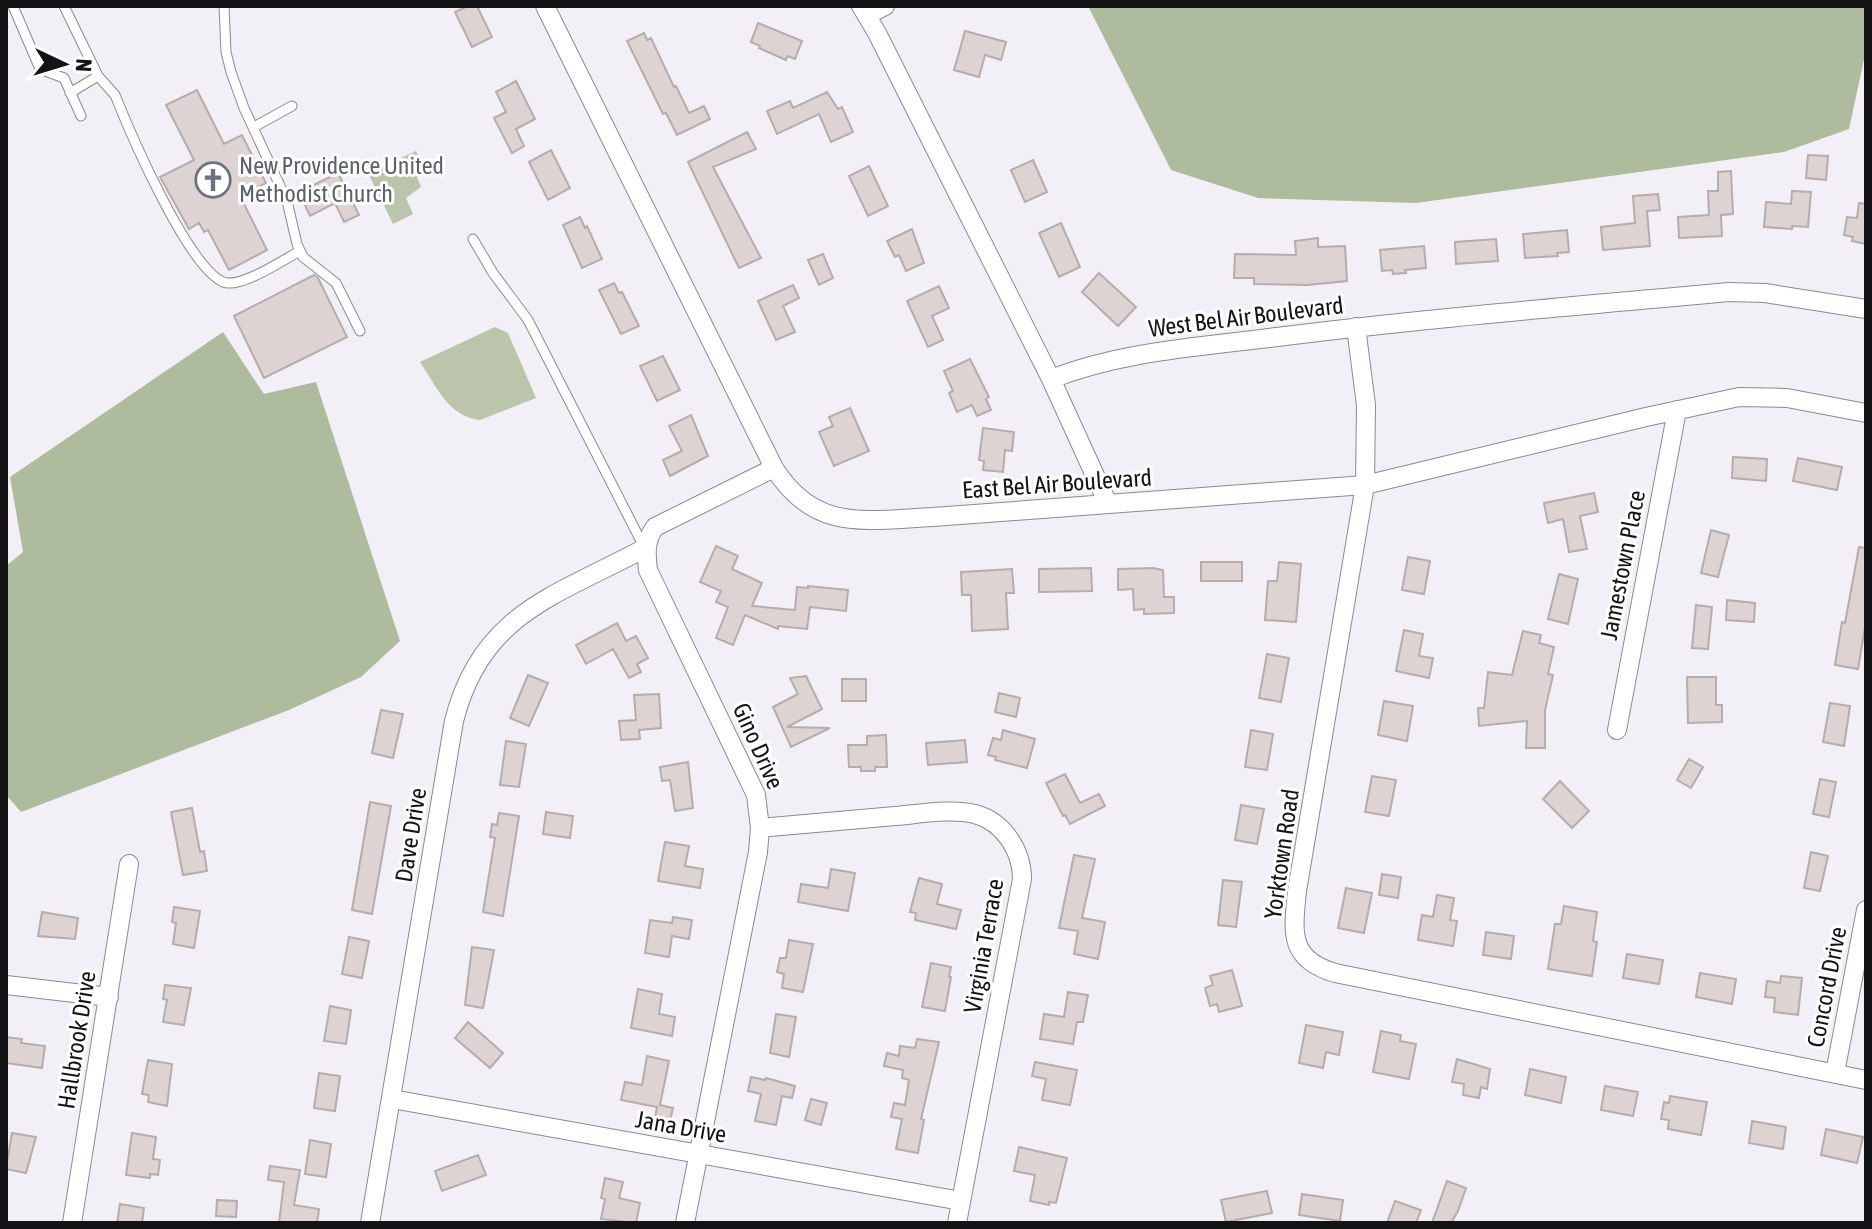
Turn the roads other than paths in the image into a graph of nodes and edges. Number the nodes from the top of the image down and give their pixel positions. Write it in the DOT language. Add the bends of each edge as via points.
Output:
graph roads {
  1 [pos="13,6"];
  2 [pos="64,6"];
  3 [pos="224,6"];
  4 [pos="545,6"];
  5 [pos="885,6"];
  6 [pos="864,11"];
  7 [pos="98,76"];
  8 [pos="70,93"];
  9 [pos="292,106"];
  10 [pos="81,116"];
  11 [pos="254,127"];
  12 [pos="473,239"];
  13 [pos="300,251"];
  14 [pos="1866,309"];
  15 [pos="1356,327"];
  16 [pos="360,331"];
  17 [pos="1051,379"];
  18 [pos="1677,410"];
  19 [pos="1866,413"];
  20 [pos="774,468"];
  21 [pos="1365,485"];
  22 [pos="1108,504"];
  23 [pos="645,548"];
  24 [pos="1617,730"];
  25 [pos="760,828"];
  26 [pos="129,864"];
  27 [pos="1866,910"];
  28 [pos="6,985"];
  29 [pos="109,997"];
  30 [pos="1835,1073"];
  31 [pos="1866,1080"];
  32 [pos="392,1099"];
  33 [pos="698,1154"];
  34 [pos="961,1201"];
  35 [pos="72,1223"];
  36 [pos="370,1223"];
  37 [pos="685,1223"];
  38 [pos="957,1223"];
  1 -- 8 [label="lane" via="40,69 64,78"];
  2 -- 7 [label="lane"];
  3 -- 11 [label="lane" via="226,52"];
  4 -- 20 [label="street, East Bel Air Boulevard"];
  5 -- 6 [label="street"];
  6 -- 17 [label="street"];
  7 -- 8 [label="lane"];
  7 -- 13 [label="lane" via="115,95 180,233 210,275 220,282 239,282"];
  8 -- 10 [label="lane"];
  9 -- 11 [label="lane"];
  11 -- 13 [label="lane" via="287,201"];
  12 -- 23 [label="lane" via="528,320"];
  13 -- 16 [label="lane" via="336,283"];
  14 -- 15 [label="street, West Bel Air Boulevard" via="1729,292"];
  15 -- 17 [label="street, West Bel Air Boulevard" via="1139,354"];
  15 -- 21 [label="street, Yorktown Road" via="1366,405"];
  17 -- 22 [label="street"];
  18 -- 19 [label="street, East Bel Air Boulevard" via="1763,395"];
  18 -- 21 [label="street, East Bel Air Boulevard"];
  18 -- 24 [label="street, Jamestown Place"];
  20 -- 22 [label="street, East Bel Air Boulevard" via="810,508 844,519"];
  20 -- 23 [label="street" via="655,527"];
  21 -- 22 [label="street, East Bel Air Boulevard"];
  21 -- 30 [label="street, Yorktown Road" via="1297,891 1295,938 1301,952 1309,962 1335,973"];
  23 -- 25 [label="street, Gino Drive" via="648,570 756,795"];
  23 -- 32 [label="street, Dave Drive" via="511,621 483,651 464,686"];
  25 -- 33 [label="street, Gino Drive"];
  25 -- 34 [label="street, Virginia Terrace" via="972,813 996,825 1018,853 1022,879"];
  26 -- 29 [label="street, Hallbrook Drive"];
  27 -- 30 [label="street, Concord Drive"];
  28 -- 29 [label="street"];
  29 -- 35 [label="street, Hallbrook Drive"];
  30 -- 31 [label="street, Yorktown Road"];
  32 -- 33 [label="street, Jana Drive"];
  32 -- 36 [label="street, Dave Drive"];
  33 -- 34 [label="street, Jana Drive"];
  33 -- 37 [label="street, Gino Drive"];
  34 -- 38 [label="street, Virginia Terrace"];
}
